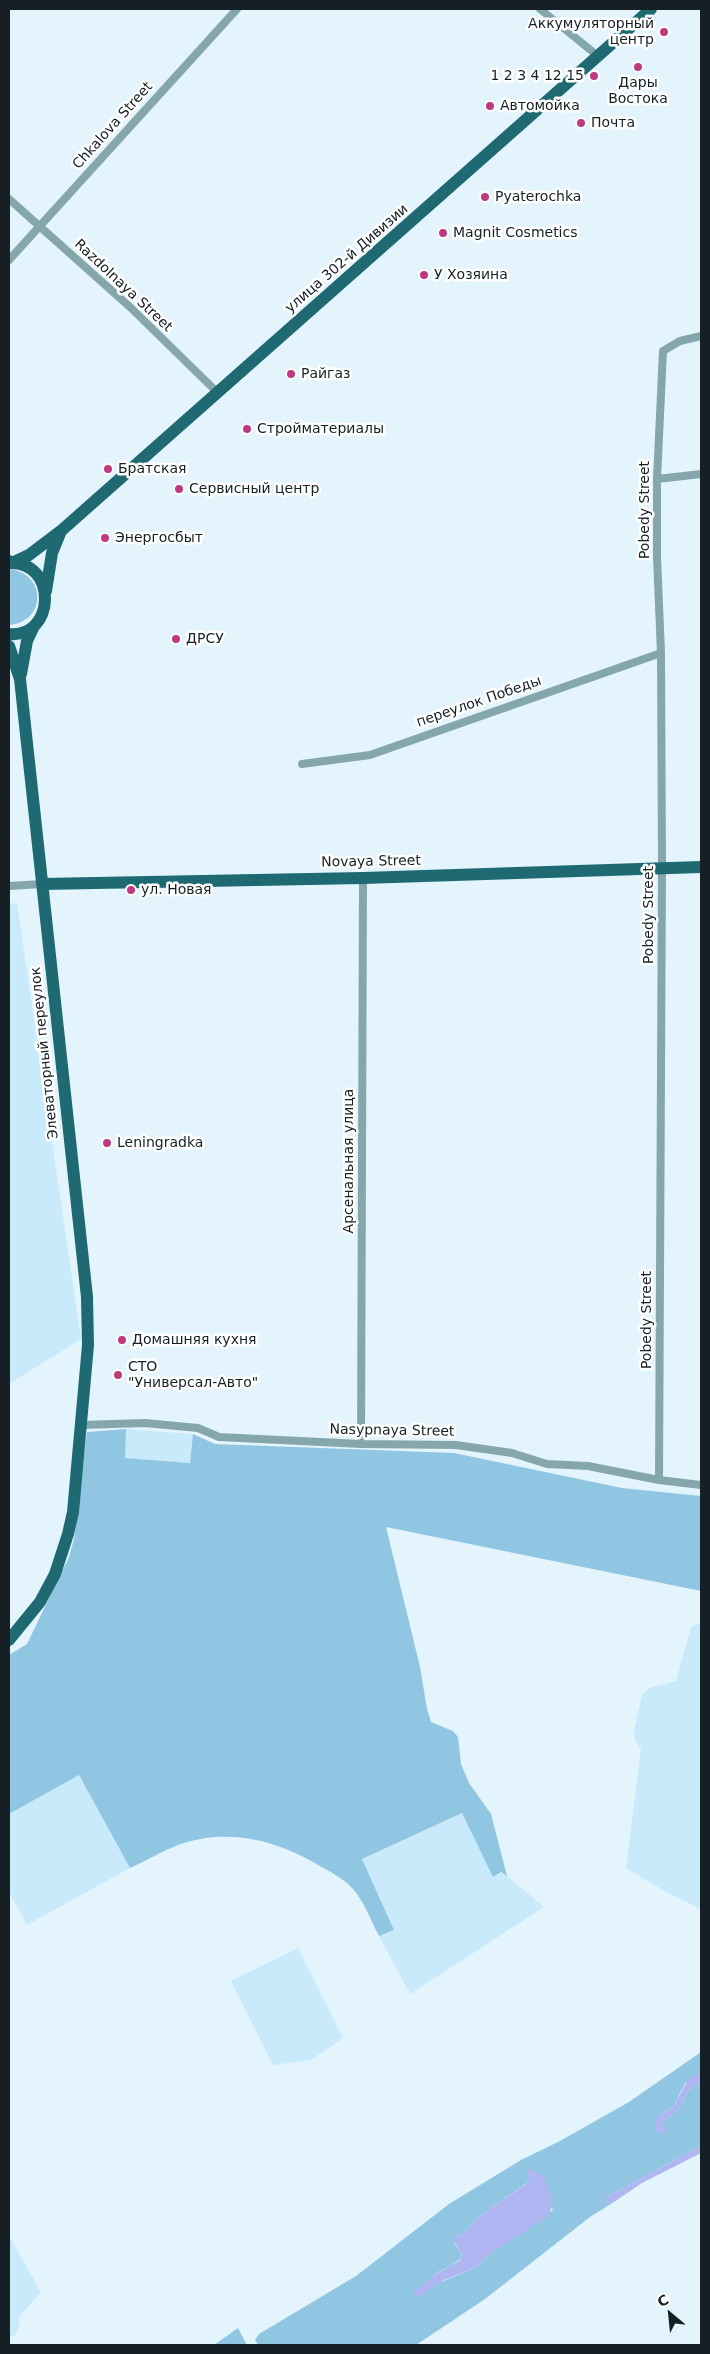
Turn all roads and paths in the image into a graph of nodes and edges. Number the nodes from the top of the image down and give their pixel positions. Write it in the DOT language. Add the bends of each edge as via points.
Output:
graph roads {
  1 [pos="237,9"];
  2 [pos="540,9"];
  3 [pos="651,9"];
  4 [pos="598,56"];
  5 [pos="9,199"];
  6 [pos="39,226"];
  7 [pos="9,260"];
  8 [pos="701,336"];
  9 [pos="218,393"];
  10 [pos="701,474"];
  11 [pos="657,479"];
  12 [pos="62,530"];
  13 [pos="10,562"];
  14 [pos="46,594"];
  15 [pos="34,626"];
  16 [pos="9,634"];
  17 [pos="9,646"];
  18 [pos="662,654"];
  19 [pos="20,679"];
  20 [pos="302,764"];
  21 [pos="701,867"];
  22 [pos="662,868"];
  23 [pos="363,878"];
  24 [pos="42,884"];
  25 [pos="9,886"];
  26 [pos="81,1425"];
  27 [pos="361,1444"];
  28 [pos="659,1480"];
  29 [pos="701,1485"];
  30 [pos="9,1640"];
  1 -- 6 [label="street, Chkalova Street"];
  2 -- 4 [label="street"];
  3 -- 4 [label="main road, улица 302-й Дивизии"];
  4 -- 9 [label="main road, улица 302-й Дивизии"];
  5 -- 6 [label="street, Razdolnaya Street"];
  6 -- 7 [label="street, Chkalova Street"];
  6 -- 9 [label="street, Razdolnaya Street" via="130,307"];
  8 -- 11 [label="street, Pobedy Street" via="680,341 663,350"];
  9 -- 12 [label="main road, улица 302-й Дивизии"];
  10 -- 11 [label="street"];
  11 -- 18 [label="street, Pobedy Street"];
  12 -- 13 [label="main road, улица 302-й Дивизии" via="29,555"];
  12 -- 14 [label="main road, улица 302-й Дивизии" via="52,553"];
  13 -- 14 [label="main road" via="28,567 36,574"];
  14 -- 15 [label="main road, улица 302-й Дивизии" via="46,604"];
  15 -- 16 [label="main road" via="24,632"];
  15 -- 19 [label="main road, Элеваторный переулок" via="27,641"];
  17 -- 19 [label="main road, Элеваторный переулок"];
  18 -- 20 [label="street, переулок Победы" via="370,755"];
  18 -- 22 [label="street, Pobedy Street"];
  19 -- 24 [label="main road, Элеваторный переулок"];
  21 -- 22 [label="main road, Novaya Street"];
  22 -- 23 [label="main road, Novaya Street"];
  22 -- 28 [label="street, Pobedy Street"];
  23 -- 24 [label="main road, Novaya Street"];
  23 -- 27 [label="street, Арсенальная улица"];
  24 -- 25 [label="street"];
  24 -- 26 [label="main road, Элеваторный переулок" via="87,1297 88,1345"];
  26 -- 27 [label="street, Nasypnaya Street" via="145,1424 198,1428 219,1437"];
  26 -- 30 [label="main road, Элеваторный переулок" via="73,1512 62,1555 40,1602"];
  27 -- 28 [label="street, Nasypnaya Street" via="456,1445 512,1453 547,1464 588,1466"];
  28 -- 29 [label="street, Nasypnaya Street"];
}
